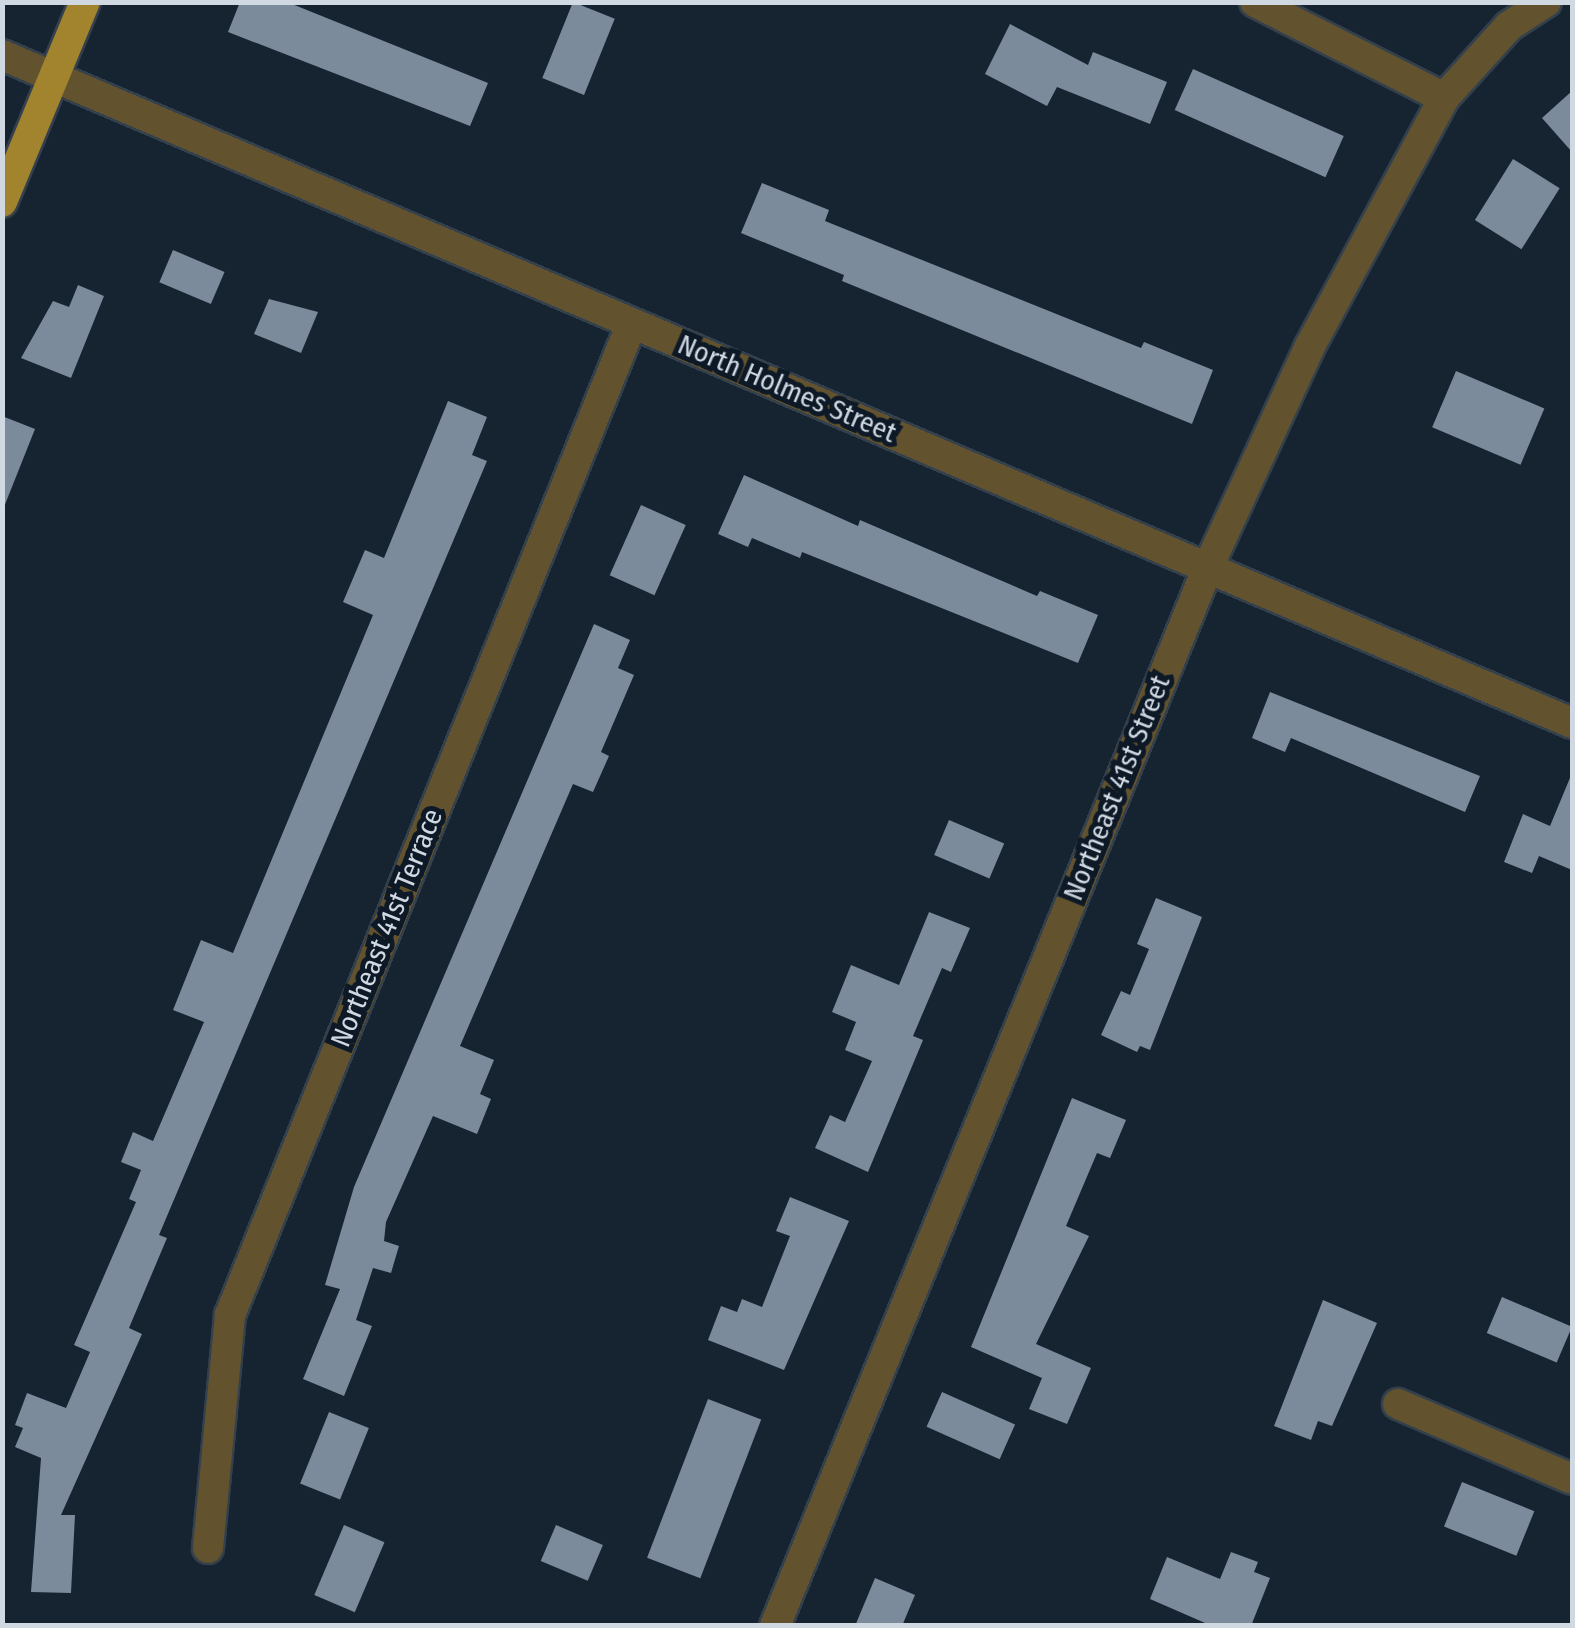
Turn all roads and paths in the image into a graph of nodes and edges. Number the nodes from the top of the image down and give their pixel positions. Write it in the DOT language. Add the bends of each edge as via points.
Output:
graph roads {
  1 [pos="85,2"];
  2 [pos="1255,2"];
  3 [pos="1546,2"];
  4 [pos="2,55"];
  5 [pos="56,77"];
  6 [pos="1444,98"];
  7 [pos="2,202"];
  8 [pos="632,323"];
  9 [pos="1208,567"];
  10 [pos="1572,723"];
  11 [pos="1398,1404"];
  12 [pos="1572,1479"];
  13 [pos="208,1548"];
  14 [pos="775,1626"];
  1 -- 5 [label="main road"];
  2 -- 6 [label="street"];
  3 -- 6 [label="street, Northeast 41st Street" via="1509,26"];
  4 -- 5 [label="street, North Holmes Street"];
  5 -- 7 [label="main road"];
  5 -- 8 [label="street, North Holmes Street"];
  6 -- 9 [label="street, Northeast 41st Street" via="1309,348"];
  8 -- 9 [label="street, North Holmes Street"];
  8 -- 13 [label="street, Northeast 41st Terrace" via="230,1316"];
  9 -- 10 [label="street, North Holmes Street"];
  9 -- 14 [label="street, Northeast 41st Street"];
  11 -- 12 [label="street"];
}
